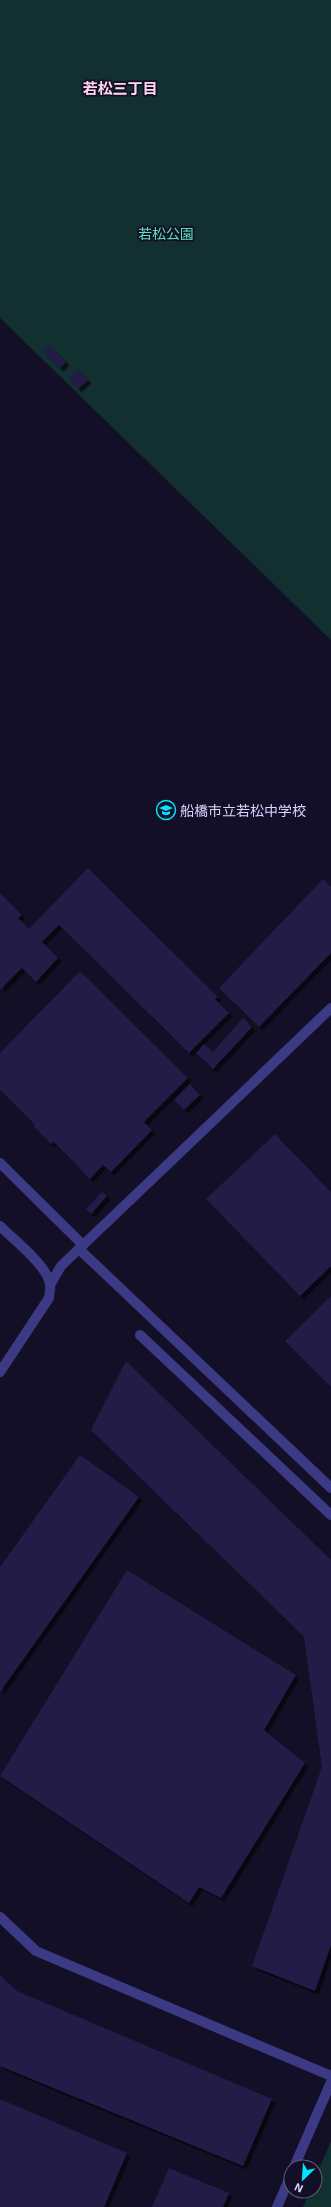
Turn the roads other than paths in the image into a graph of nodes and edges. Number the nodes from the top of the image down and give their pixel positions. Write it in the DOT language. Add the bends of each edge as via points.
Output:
graph roads {
  1 [pos="331,1008"];
  2 [pos="0,1163"];
  3 [pos="0,1226"];
  4 [pos="81,1247"];
  5 [pos="50,1285"];
  6 [pos="140,1335"];
  7 [pos="0,1372"];
  8 [pos="331,1488"];
  9 [pos="331,1515"];
  10 [pos="0,1917"];
  11 [pos="331,2076"];
  12 [pos="331,2082"];
  13 [pos="297,2159"];
  14 [pos="283,2193"];
  15 [pos="277,2207"];
  1 -- 4 [label="street"];
  2 -- 4 [label="street"];
  3 -- 5 [label="street" via="46,1272"];
  4 -- 5 [label="street" via="61,1266"];
  4 -- 8 [label="street"];
  5 -- 7 [label="street" via="49,1298"];
  6 -- 9 [label="street"];
  10 -- 11 [label="street" via="36,1951"];
  12 -- 13 [label="street"];
  14 -- 15 [label="street"];
}
